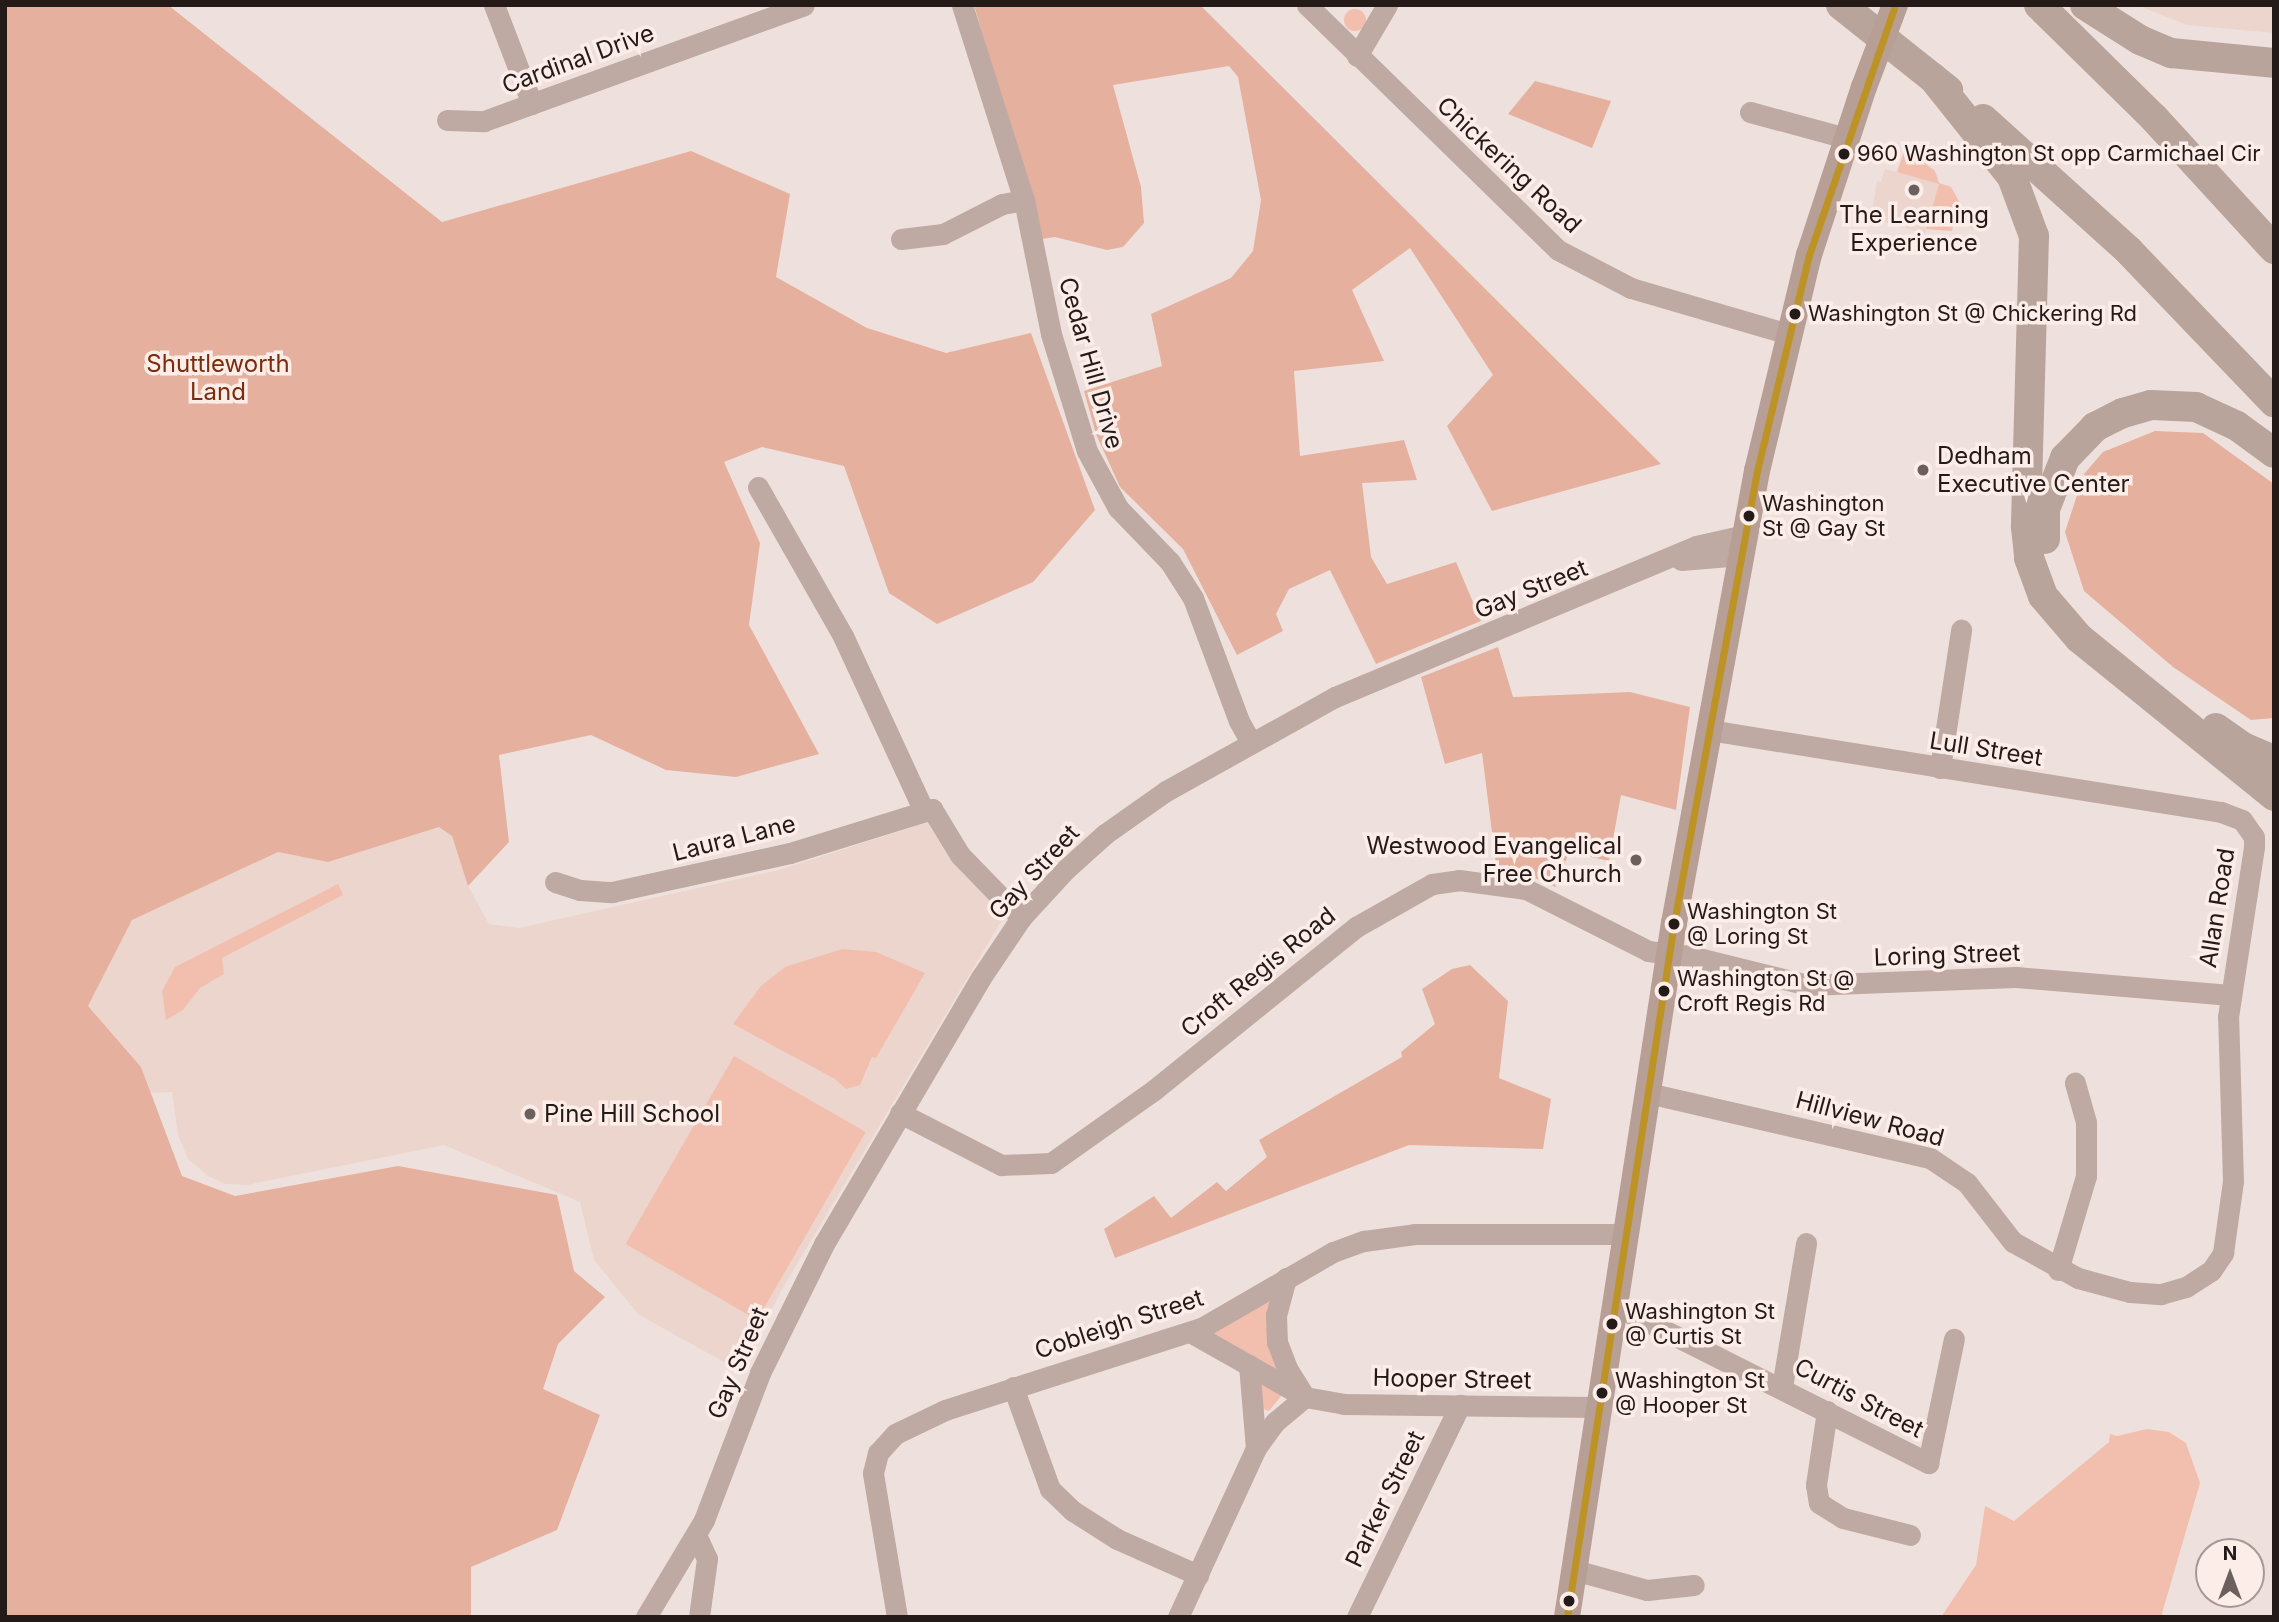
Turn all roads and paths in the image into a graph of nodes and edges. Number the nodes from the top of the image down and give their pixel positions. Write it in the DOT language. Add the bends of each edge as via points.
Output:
graph roads {
  1 [pos="494,5"];
  2 [pos="804,5"];
  3 [pos="962,5"];
  4 [pos="1387,5"];
  5 [pos="1840,5"];
  6 [pos="1895,5"];
  7 [pos="2039,5"];
  8 [pos="2085,5"];
  9 [pos="1321,9"];
  10 [pos="1357,55"];
  11 [pos="2274,63"];
  12 [pos="1933,78"];
  13 [pos="532,104"];
  14 [pos="1751,112"];
  15 [pos="447,120"];
  16 [pos="1846,138"];
  17 [pos="1024,200"];
  18 [pos="901,239"];
  19 [pos="2274,249"];
  20 [pos="1787,334"];
  21 [pos="2274,402"];
  22 [pos="2274,453"];
  23 [pos="758,487"];
  24 [pos="1743,545"];
  25 [pos="1961,630"];
  26 [pos="1709,730"];
  27 [pos="1250,741"];
  28 [pos="2274,760"];
  29 [pos="1940,768"];
  30 [pos="2274,796"];
  31 [pos="923,809"];
  32 [pos="2249,829"];
  33 [pos="555,882"];
  34 [pos="1021,918"];
  35 [pos="1670,954"];
  36 [pos="2230,995"];
  37 [pos="2075,1083"];
  38 [pos="1648,1093"];
  39 [pos="900,1113"];
  40 [pos="1626,1234"];
  41 [pos="1806,1243"];
  42 [pos="2058,1270"];
  43 [pos="1286,1278"];
  44 [pos="1614,1305"];
  45 [pos="1190,1332"];
  46 [pos="1954,1339"];
  47 [pos="1249,1365"];
  48 [pos="1013,1387"];
  49 [pos="1782,1387"];
  50 [pos="1306,1397"];
  51 [pos="1460,1405"];
  52 [pos="1598,1408"];
  53 [pos="1827,1411"];
  54 [pos="1256,1448"];
  55 [pos="696,1535"];
  56 [pos="1910,1535"];
  57 [pos="1574,1570"];
  58 [pos="1198,1575"];
  59 [pos="1694,1585"];
  60 [pos="646,1617"];
  61 [pos="699,1617"];
  62 [pos="897,1617"];
  63 [pos="1178,1617"];
  64 [pos="1357,1617"];
  65 [pos="1567,1617"];
  1 -- 13 [label="street"];
  2 -- 13 [label="street, Cardinal Drive"];
  3 -- 17 [label="street, Cedar Hill Drive"];
  4 -- 10 [label="street"];
  5 -- 12 [label="highway"];
  6 -- 16 [label="main road, bridge"];
  7 -- 19 [label="highway" via="2145,108"];
  8 -- 11 [label="highway" via="2164,50"];
  9 -- 10 [label="street, Chickering Road"];
  10 -- 20 [label="street, Chickering Road" via="1537,234 1580,264 1657,298"];
  12 -- 21 [label="highway" via="2109,232"];
  12 -- 30 [label="highway" via="2012,177 2034,236 2026,527 2029,558 2043,596 2079,638"];
  13 -- 15 [label="street, Cardinal Drive" via="484,121"];
  14 -- 16 [label="street"];
  16 -- 20 [label="main road"];
  17 -- 18 [label="street" via="1002,204 943,234"];
  17 -- 27 [label="street, Cedar Hill Drive" via="1051,334 1087,452 1118,508 1170,562 1194,597"];
  20 -- 24 [label="main road"];
  22 -- 28 [label="highway" via="2211,412 2167,404 2137,408 2095,427 2065,458 2052,484 2044,522 2050,571 2076,612 2228,738"];
  23 -- 31 [label="street" via="844,636"];
  24 -- 26 [label="main road"];
  24 -- 27 [label="street, Gay Street" via="1696,546 1394,671"];
  25 -- 29 [label="street"];
  26 -- 29 [label="street, Lull Street"];
  26 -- 35 [label="main road"];
  27 -- 34 [label="street, Gay Street" via="1105,834"];
  29 -- 32 [label="street, Lull Street" via="2221,813 2242,820"];
  31 -- 33 [label="street, Laura Lane" via="790,853 612,892"];
  31 -- 34 [label="street" via="932,809 960,856"];
  32 -- 36 [label="street, Allan Road" via="2255,847"];
  34 -- 39 [label="street, Gay Street"];
  35 -- 36 [label="street, Loring Street" via="1808,985 2016,977"];
  35 -- 38 [label="main road"];
  35 -- 39 [label="street, Croft Regis Road" via="1648,951 1605,932 1526,889 1459,880 1432,884 1356,927 1154,1090 1051,1163 1001,1165"];
  36 -- 42 [label="street, Hillview Road" via="2233,1181 2223,1253 2211,1271 2186,1287 2161,1294 2130,1292"];
  37 -- 42 [label="street" via="2087,1122 2087,1176"];
  38 -- 40 [label="main road"];
  38 -- 42 [label="street, Hillview Road" via="1930,1158 1967,1182 2013,1242"];
  39 -- 55 [label="street, Gay Street" via="792,1305"];
  40 -- 43 [label="street, Cobleigh Street" via="1380,1237 1348,1245"];
  40 -- 44 [label="main road"];
  41 -- 49 [label="street"];
  43 -- 45 [label="street, Cobleigh Street"];
  43 -- 50 [label="street" via="1276,1315 1277,1342"];
  44 -- 49 [label="street, Curtis Street"];
  44 -- 52 [label="main road"];
  45 -- 47 [label="street, Hooper Street"];
  45 -- 48 [label="street, Cobleigh Street"];
  46 -- 53 [label="street, Curtis Street" via="1928,1463"];
  47 -- 50 [label="street, Hooper Street"];
  47 -- 54 [label="street"];
  48 -- 58 [label="street" via="1049,1489 1073,1511 1117,1539"];
  48 -- 62 [label="street, Cobleigh Street" via="945,1409 895,1434 878,1452 873,1473"];
  49 -- 53 [label="street, Curtis Street"];
  50 -- 51 [label="street, Hooper Street" via="1343,1404"];
  50 -- 54 [label="street" via="1275,1422"];
  51 -- 52 [label="street, Hooper Street"];
  51 -- 64 [label="street, Parker Street"];
  52 -- 57 [label="main road"];
  53 -- 56 [label="street" via="1816,1485 1819,1503 1843,1518"];
  54 -- 58 [label="street"];
  55 -- 60 [label="street, Gay Street"];
  55 -- 61 [label="street" via="707,1559"];
  57 -- 59 [label="street" via="1647,1590"];
  57 -- 65 [label="main road"];
  58 -- 63 [label="street"];
}
